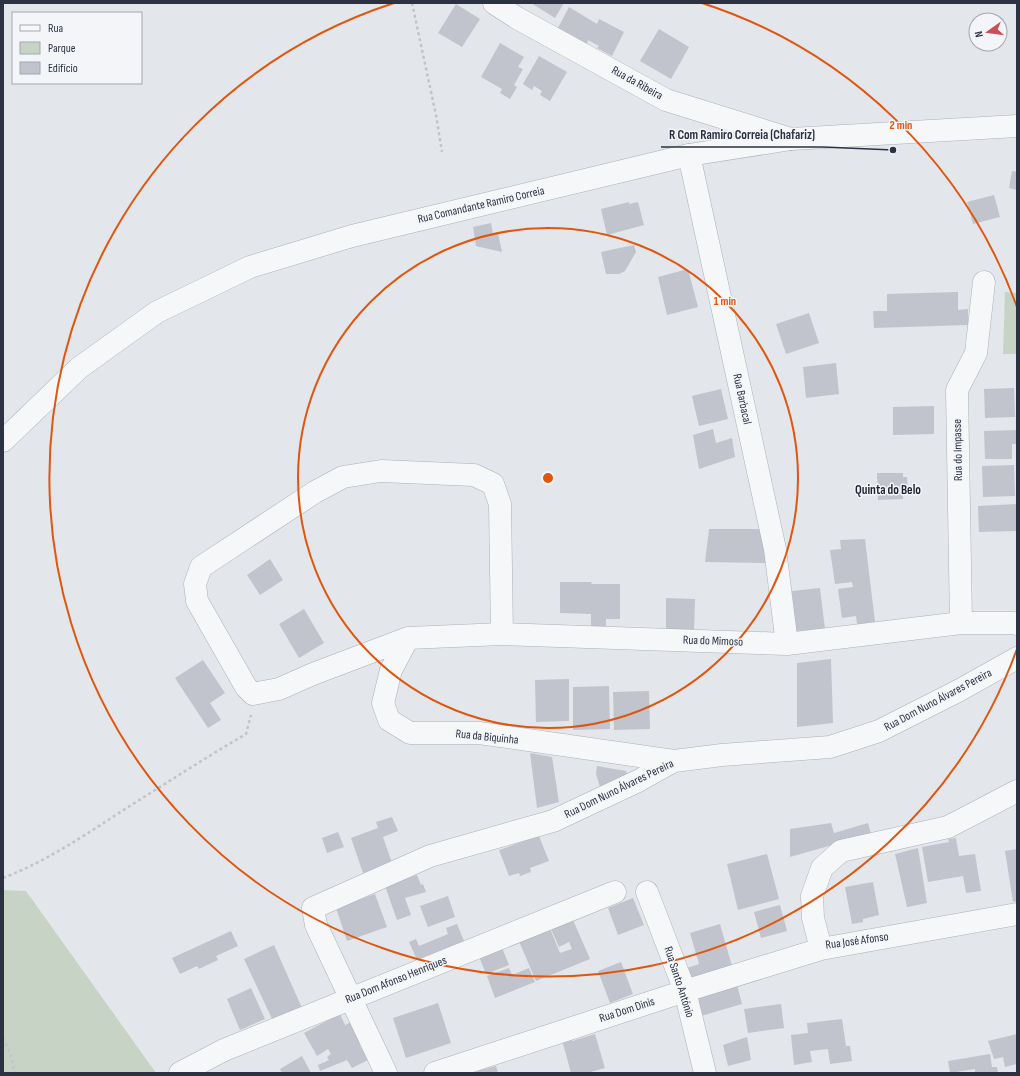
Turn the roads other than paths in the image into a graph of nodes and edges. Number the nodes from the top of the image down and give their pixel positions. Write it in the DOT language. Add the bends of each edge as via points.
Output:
graph roads {
  1 [pos="494,3"];
  2 [pos="1017,126"];
  3 [pos="791,139"];
  4 [pos="689,155"];
  5 [pos="984,282"];
  6 [pos="3,441"];
  7 [pos="961,623"];
  8 [pos="1017,624"];
  9 [pos="502,634"];
  10 [pos="408,638"];
  11 [pos="787,644"];
  12 [pos="1017,658"];
  13 [pos="674,761"];
  14 [pos="1017,791"];
  15 [pos="615,892"];
  16 [pos="647,892"];
  17 [pos="1017,914"];
  18 [pos="821,949"];
  19 [pos="684,991"];
  20 [pos="351,998"];
  21 [pos="180,1073"];
  22 [pos="386,1073"];
  23 [pos="435,1073"];
  24 [pos="705,1073"];
  1 -- 3 [label="street, Rua da Ribeira" via="516,18 666,100"];
  2 -- 3 [label="street, Rua Comandante Ramiro Correia"];
  3 -- 4 [label="street, Rua Comandante Ramiro Correia"];
  4 -- 6 [label="street, Rua Comandante Ramiro Correia" via="352,236 250,267 157,312 79,368"];
  4 -- 11 [label="street, Rua Barbacal" via="775,549"];
  5 -- 7 [label="street, Rua do Impasse" via="976,353 957,390"];
  7 -- 8 [label="street, Rua do Mimoso"];
  7 -- 11 [label="street, Rua do Mimoso"];
  9 -- 10 [label="street, Rua do Mimoso"];
  9 -- 10 [label="street, Rua do Mimoso" via="500,504 492,484 474,474 381,472 343,477 201,567 195,584 197,601 246,687 253,694 279,689"];
  9 -- 11 [label="street, Rua do Mimoso"];
  10 -- 13 [label="street, Rua da Biquinha" via="391,670 383,703 389,720 410,732 479,733"];
  12 -- 13 [label="street, Rua Dom Nuno Álvares Pereira" via="879,731 830,747"];
  13 -- 20 [label="street, Rua Dom Nuno Álvares Pereira" via="553,821 430,856 313,908 316,925"];
  14 -- 18 [label="street, Rua José Afonso" via="948,827 842,851 822,868 812,896 813,918"];
  15 -- 20 [label="street, Rua Dom Afonso Henriques"];
  16 -- 19 [label="street, Rua Santo António"];
  17 -- 18 [label="street, Rua José Afonso"];
  18 -- 19 [label="street, Rua Dom Dinis"];
  19 -- 23 [label="street, Rua Dom Dinis"];
  19 -- 24 [label="street, Rua Santo António"];
  20 -- 21 [label="street, Rua Dom Afonso Henriques" via="224,1050"];
  20 -- 22 [label="street"];
}
